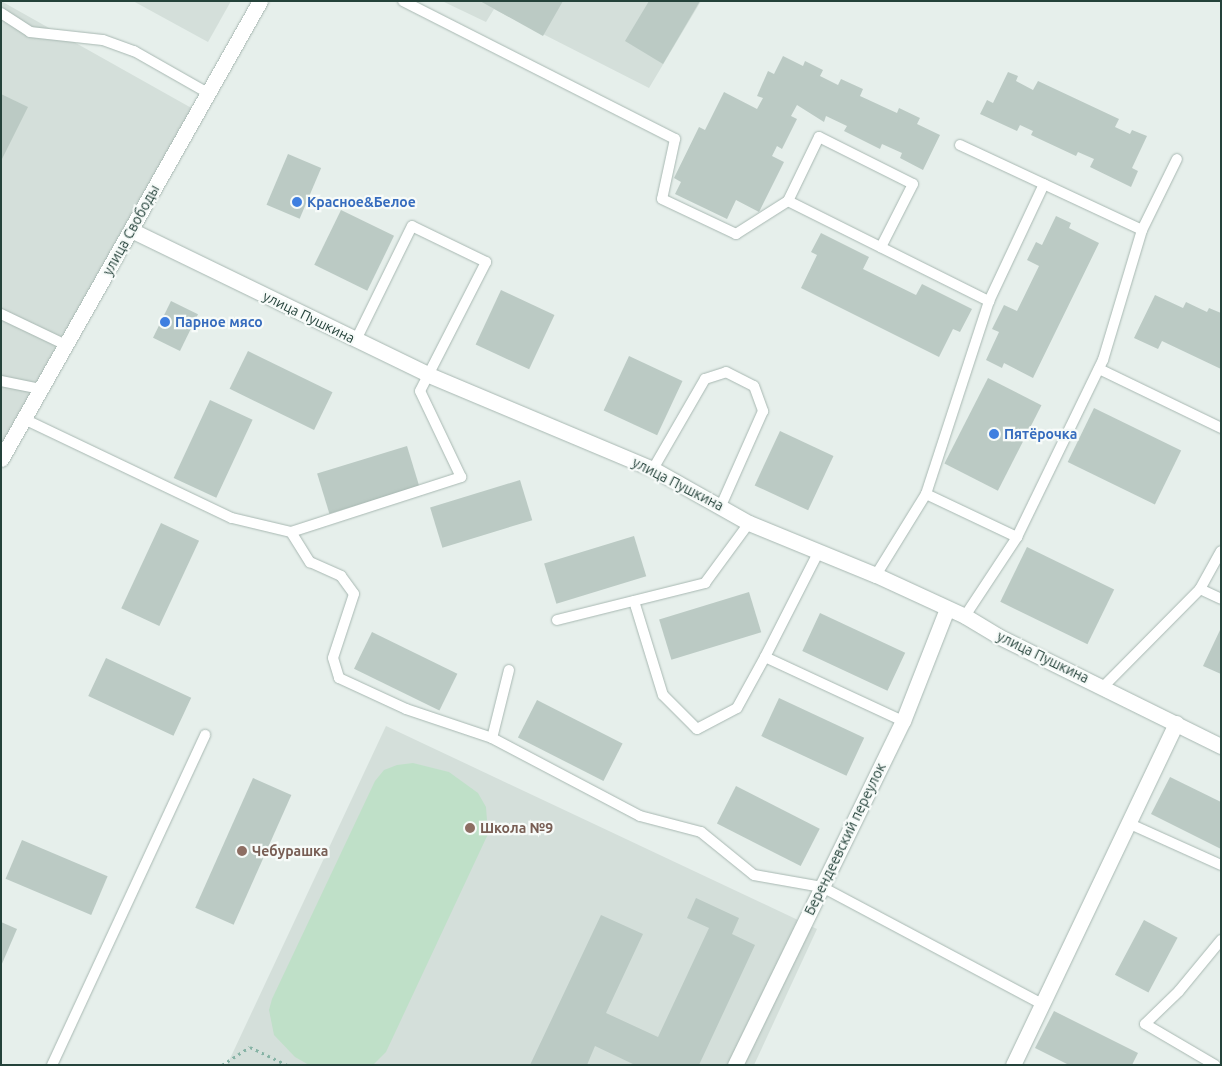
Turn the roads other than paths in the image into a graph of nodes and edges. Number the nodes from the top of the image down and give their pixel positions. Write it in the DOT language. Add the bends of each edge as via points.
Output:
graph roads {
  1 [pos="260,1"];
  2 [pos="403,1"];
  3 [pos="1,13"];
  4 [pos="208,93"];
  5 [pos="960,145"];
  6 [pos="1177,159"];
  7 [pos="1044,184"];
  8 [pos="788,200"];
  9 [pos="130,230"];
  10 [pos="1142,230"];
  11 [pos="881,247"];
  12 [pos="989,300"];
  13 [pos="1,314"];
  14 [pos="356,340"];
  15 [pos="66,345"];
  16 [pos="1099,369"];
  17 [pos="429,375"];
  18 [pos="1,381"];
  19 [pos="41,389"];
  20 [pos="24,419"];
  21 [pos="1221,428"];
  22 [pos="1,459"];
  23 [pos="653,469"];
  24 [pos="926,494"];
  25 [pos="721,506"];
  26 [pos="749,523"];
  27 [pos="290,532"];
  28 [pos="1017,537"];
  29 [pos="819,551"];
  30 [pos="1221,551"];
  31 [pos="876,575"];
  32 [pos="1200,589"];
  33 [pos="1221,598"];
  34 [pos="634,601"];
  35 [pos="947,609"];
  36 [pos="965,616"];
  37 [pos="558,620"];
  38 [pos="765,657"];
  39 [pos="509,670"];
  40 [pos="1103,687"];
  41 [pos="903,721"];
  42 [pos="1176,723"];
  43 [pos="205,735"];
  44 [pos="492,738"];
  45 [pos="1221,746"];
  46 [pos="1128,823"];
  47 [pos="1221,865"];
  48 [pos="822,886"];
  49 [pos="1221,940"];
  50 [pos="1042,1004"];
  51 [pos="52,1065"];
  52 [pos="734,1065"];
  53 [pos="1013,1065"];
  54 [pos="1216,1065"];
  1 -- 4 [label="street, улица Свободы"];
  2 -- 8 [label="lane" via="674,139 662,199 736,234"];
  3 -- 4 [label="lane" via="30,32 103,40 134,51"];
  4 -- 9 [label="street, улица Свободы"];
  5 -- 7 [label="lane"];
  6 -- 10 [label="lane"];
  7 -- 10 [label="lane"];
  7 -- 12 [label="lane"];
  8 -- 11 [label="lane"];
  8 -- 11 [label="lane" via="819,137 904,179 913,184"];
  9 -- 14 [label="street, улица Пушкина"];
  9 -- 15 [label="street, улица Свободы"];
  10 -- 16 [label="lane"];
  11 -- 12 [label="lane"];
  12 -- 24 [label="lane"];
  13 -- 15 [label="lane"];
  14 -- 17 [label="street, улица Пушкина"];
  14 -- 17 [label="lane" via="412,226 486,262"];
  15 -- 19 [label="street, улица Свободы"];
  16 -- 21 [label="lane"];
  16 -- 28 [label="lane"];
  17 -- 23 [label="street, улица Пушкина"];
  17 -- 27 [label="lane" via="420,391 462,478"];
  18 -- 19 [label="lane"];
  19 -- 20 [label="street, улица Свободы"];
  20 -- 22 [label="street, улица Свободы"];
  20 -- 27 [label="lane" via="232,518"];
  23 -- 25 [label="street, улица Пушкина"];
  23 -- 25 [label="lane" via="705,379 726,372 754,386 763,411"];
  24 -- 28 [label="lane"];
  24 -- 31 [label="lane"];
  25 -- 26 [label="street, улица Пушкина"];
  26 -- 29 [label="street, улица Пушкина"];
  26 -- 34 [label="lane" via="705,583"];
  27 -- 44 [label="lane" via="310,562 341,576 354,594 333,658 339,678 406,709"];
  28 -- 36 [label="lane"];
  29 -- 31 [label="street, улица Пушкина"];
  29 -- 38 [label="lane"];
  30 -- 32 [label="lane"];
  31 -- 35 [label="street, улица Пушкина"];
  32 -- 33 [label="lane"];
  32 -- 40 [label="lane"];
  34 -- 37 [label="lane"];
  34 -- 38 [label="lane" via="663,695 697,729 737,708"];
  35 -- 36 [label="street, улица Пушкина"];
  35 -- 41 [label="street, Берендеевский переулок"];
  36 -- 40 [label="street, улица Пушкина"];
  38 -- 41 [label="lane"];
  39 -- 44 [label="lane"];
  40 -- 42 [label="street, улица Пушкина"];
  41 -- 48 [label="street, Берендеевский переулок"];
  42 -- 45 [label="street, улица Пушкина"];
  42 -- 46 [label="street"];
  43 -- 51 [label="lane"];
  44 -- 48 [label="lane" via="640,816 701,832 754,874"];
  46 -- 47 [label="lane"];
  46 -- 50 [label="street"];
  48 -- 50 [label="lane"];
  48 -- 52 [label="street, Берендеевский переулок"];
  49 -- 54 [label="lane" via="1179,991 1146,1024"];
  50 -- 53 [label="street"];
}
